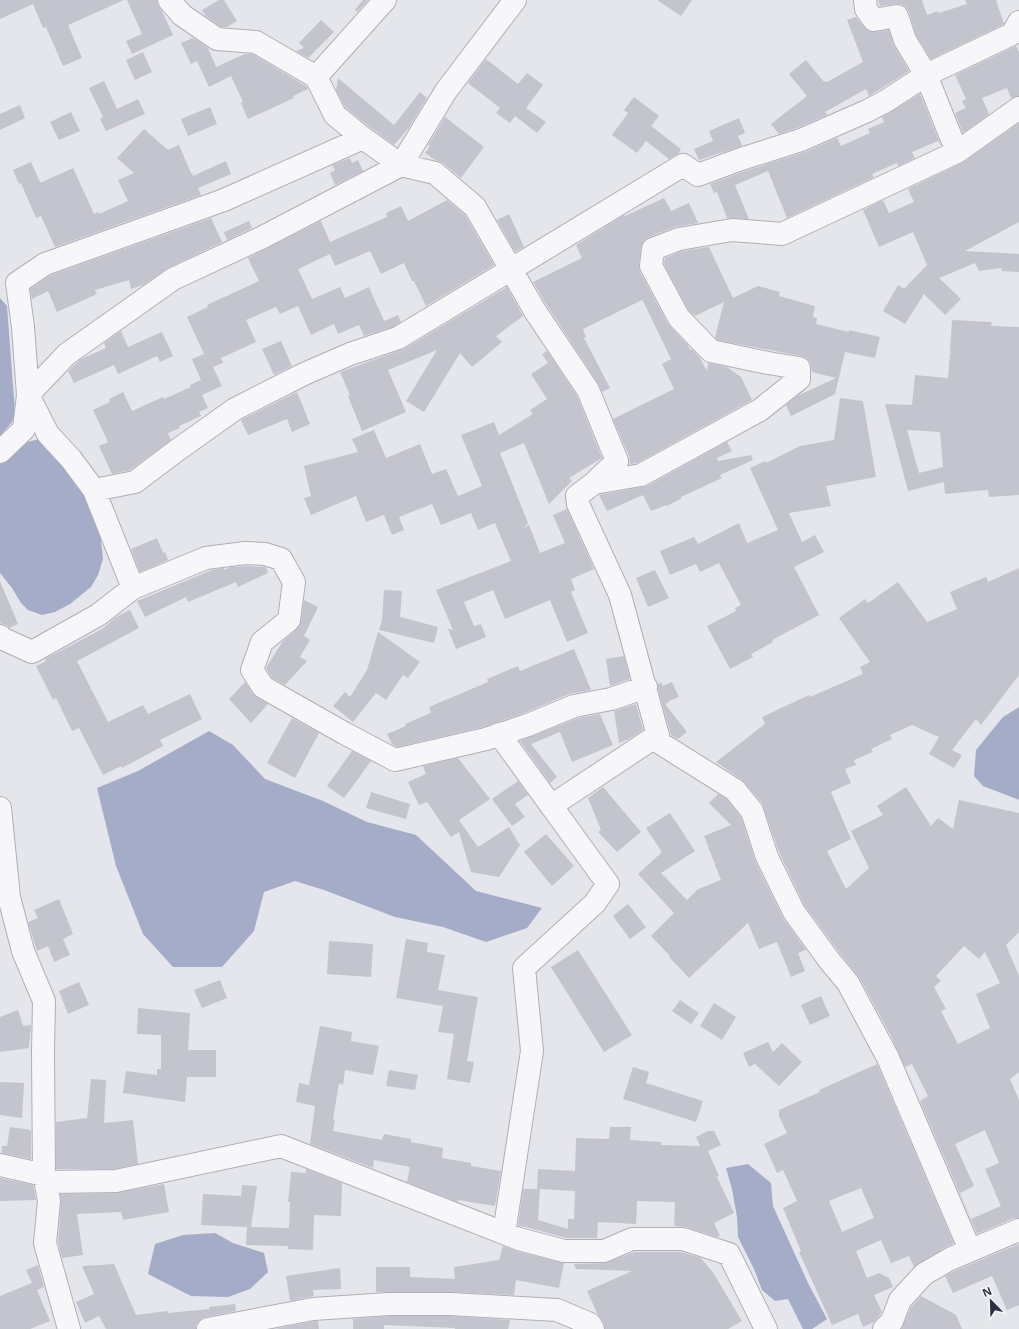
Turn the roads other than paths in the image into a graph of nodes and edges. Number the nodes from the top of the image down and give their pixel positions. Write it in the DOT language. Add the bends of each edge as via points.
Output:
graph roads {
  1 [pos="169,0"];
  2 [pos="385,0"];
  3 [pos="515,0"];
  4 [pos="865,0"];
  5 [pos="1019,22"];
  6 [pos="926,75"];
  7 [pos="316,76"];
  8 [pos="1019,108"];
  9 [pos="363,138"];
  10 [pos="957,152"];
  11 [pos="401,165"];
  12 [pos="511,269"];
  13 [pos="28,395"];
  14 [pos="0,452"];
  15 [pos="594,483"];
  16 [pos="94,490"];
  17 [pos="133,588"];
  18 [pos="0,636"];
  19 [pos="646,687"];
  20 [pos="499,734"];
  21 [pos="658,735"];
  22 [pos="551,806"];
  23 [pos="0,808"];
  24 [pos="0,1165"];
  25 [pos="44,1175"];
  26 [pos="1019,1230"];
  27 [pos="504,1233"];
  28 [pos="970,1250"];
  29 [pos="69,1329"];
  30 [pos="208,1329"];
  31 [pos="593,1329"];
  32 [pos="766,1329"];
  33 [pos="884,1329"];
  1 -- 7 [label="street" via="182,15 217,39 256,42"];
  2 -- 7 [label="street"];
  3 -- 11 [label="street" via="446,91"];
  4 -- 6 [label="street" via="866,8 874,20 897,16 905,40"];
  5 -- 6 [label="street" via="1012,34"];
  6 -- 10 [label="street"];
  6 -- 12 [label="street" via="886,101 801,140 698,175 683,165"];
  7 -- 9 [label="street" via="335,115"];
  8 -- 10 [label="street"];
  9 -- 11 [label="street"];
  9 -- 13 [label="street" via="224,200 45,264 17,283"];
  10 -- 15 [label="street" via="782,234 732,230 679,239 653,249 651,266 679,318 711,351 799,368 799,379 760,410 642,475"];
  11 -- 12 [label="street" via="435,173 475,207"];
  11 -- 13 [label="street" via="173,279 67,354"];
  12 -- 15 [label="street" via="535,311 588,390 617,461"];
  12 -- 16 [label="street" via="398,338 350,354 304,374 235,409 135,482"];
  13 -- 14 [label="street" via="24,429"];
  13 -- 16 [label="street" via="48,434 71,458"];
  15 -- 19 [label="street" via="577,496 578,504 620,595"];
  16 -- 17 [label="street"];
  17 -- 18 [label="street" via="98,615 32,652"];
  17 -- 20 [label="street" via="206,558 245,553 265,554 281,559 294,582 293,596 289,620 262,642 252,670 263,687 396,760"];
  19 -- 20 [label="street" via="611,699 574,706"];
  19 -- 21 [label="street"];
  20 -- 22 [label="street"];
  21 -- 22 [label="street"];
  21 -- 28 [label="street" via="660,743 735,790 752,811 768,857 794,912 848,982 888,1058"];
  22 -- 27 [label="street" via="608,884 595,903 524,968 532,1051"];
  23 -- 25 [label="street" via="9,897 24,951 44,1000"];
  24 -- 25 [label="street"];
  25 -- 27 [label="street" via="52,1182 116,1181 281,1146"];
  25 -- 29 [label="street" via="49,1201 45,1243"];
  26 -- 28 [label="street"];
  27 -- 32 [label="street" via="564,1251 604,1251 632,1239 683,1239 729,1254"];
  28 -- 33 [label="street" via="924,1274 900,1300 892,1321"];
  30 -- 31 [label="street" via="313,1309 389,1304 450,1304 557,1310 590,1324"];
}
